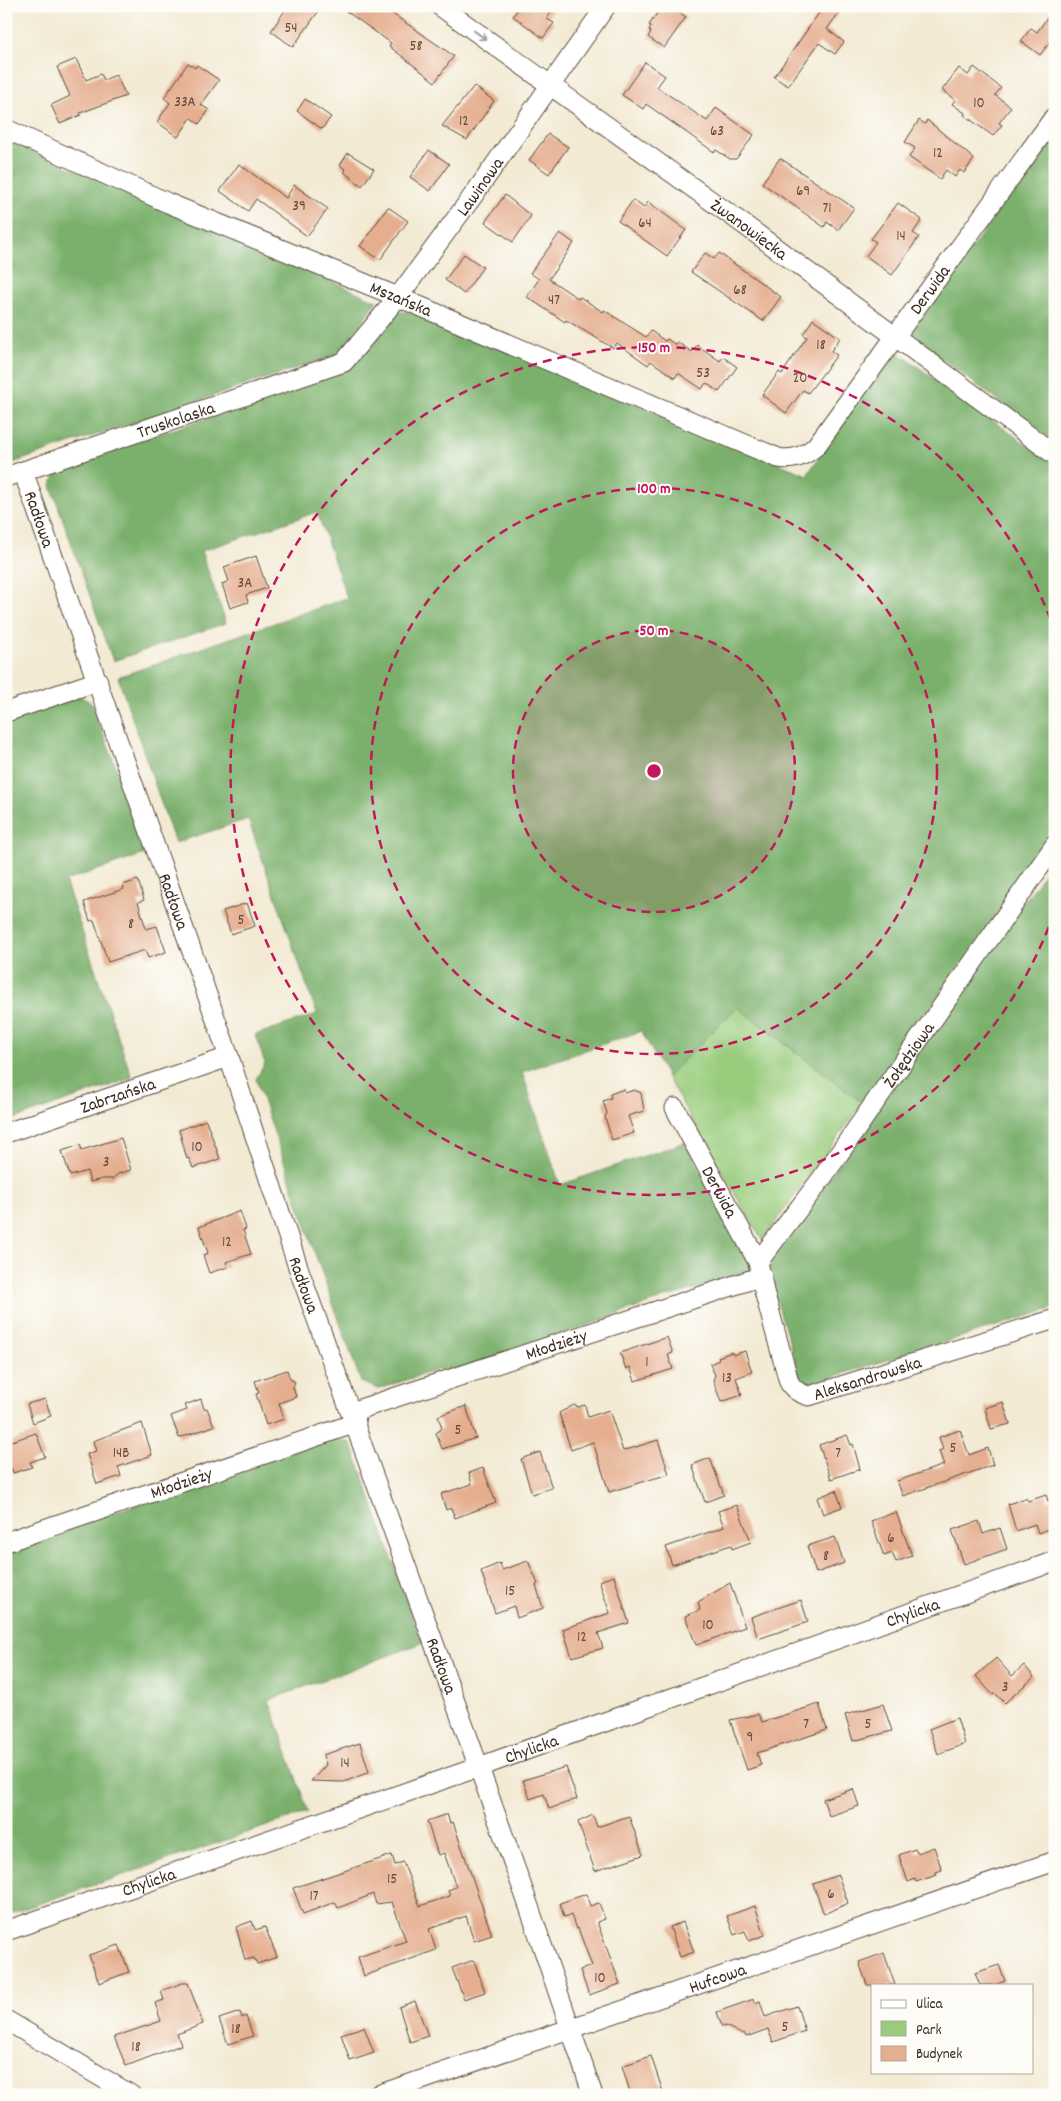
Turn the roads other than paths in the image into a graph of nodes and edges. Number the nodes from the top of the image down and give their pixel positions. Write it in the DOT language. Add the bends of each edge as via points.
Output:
graph roads {
  1 [pos="440,6"];
  2 [pos="606,6"];
  3 [pos="550,86"];
  4 [pos="1055,116"];
  5 [pos="6,129"];
  6 [pos="398,297"];
  7 [pos="895,336"];
  8 [pos="344,362"];
  9 [pos="1055,455"];
  10 [pos="798,458"];
  11 [pos="15,474"];
  12 [pos="98,682"];
  13 [pos="6,712"];
  14 [pos="1055,845"];
  15 [pos="229,1057"];
  16 [pos="675,1108"];
  17 [pos="6,1133"];
  18 [pos="760,1269"];
  19 [pos="1055,1318"];
  20 [pos="353,1417"];
  21 [pos="6,1542"];
  22 [pos="1055,1562"];
  23 [pos="479,1767"];
  24 [pos="1055,1861"];
  25 [pos="6,1931"];
  26 [pos="6,2020"];
  27 [pos="570,2027"];
  28 [pos="131,2095"];
  29 [pos="378,2095"];
  30 [pos="593,2095"];
  1 -- 3 [label="street, Żwanowiecka, one-way"];
  2 -- 3 [label="street, Lawinowa"];
  3 -- 6 [label="street, Lawinowa"];
  3 -- 7 [label="street, Żwanowiecka"];
  4 -- 7 [label="street, Derwida"];
  5 -- 6 [label="street, Mszańska" via="168,203"];
  6 -- 8 [label="street, Lawinowa"];
  6 -- 10 [label="street, Mszańska" via="778,458"];
  7 -- 9 [label="street, Żwanowiecka"];
  7 -- 10 [label="street, Derwida" via="816,446"];
  8 -- 11 [label="street, Truskolaska"];
  11 -- 12 [label="street, Radłowa"];
  12 -- 13 [label="street"];
  12 -- 15 [label="street, Radłowa"];
  14 -- 18 [label="street, Żołędziowa"];
  15 -- 17 [label="street, Zabrzańska"];
  15 -- 20 [label="street, Radłowa" via="299,1270"];
  16 -- 18 [label="street, Derwida"];
  18 -- 19 [label="street, Aleksandrowska" via="789,1382 792,1388 809,1396"];
  18 -- 20 [label="street, Młodzieży"];
  20 -- 21 [label="street, Młodzieży"];
  20 -- 23 [label="street, Radłowa"];
  22 -- 23 [label="street, Chylicka"];
  23 -- 25 [label="street, Chylicka"];
  23 -- 27 [label="street, Radłowa"];
  24 -- 27 [label="street, Hufcowa"];
  26 -- 28 [label="street"];
  27 -- 29 [label="street, Hufcowa"];
  27 -- 30 [label="street, Radłowa"];
}
